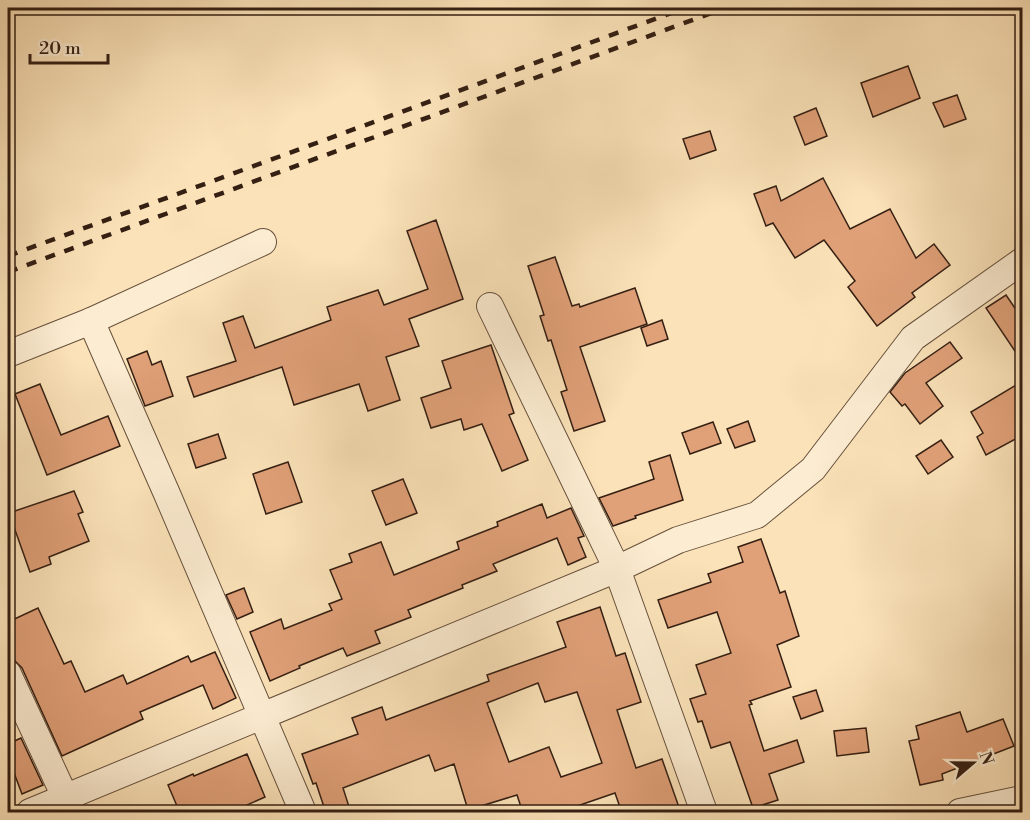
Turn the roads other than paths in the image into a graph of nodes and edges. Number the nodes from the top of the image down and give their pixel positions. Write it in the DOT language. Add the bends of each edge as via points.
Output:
graph roads {
  1 [pos="263,242"];
  2 [pos="1023,261"];
  3 [pos="490,306"];
  4 [pos="91,321"];
  5 [pos="8,354"];
  6 [pos="617,569"];
  7 [pos="8,674"];
  8 [pos="262,716"];
  9 [pos="1023,799"];
  10 [pos="69,805"];
  11 [pos="30,813"];
  12 [pos="303,813"];
  13 [pos="704,813"];
  14 [pos="960,813"];
  1 -- 4 [label="street"];
  2 -- 6 [label="street" via="913,338 813,469 757,515 678,540"];
  3 -- 6 [label="street"];
  4 -- 5 [label="street"];
  4 -- 8 [label="street"];
  6 -- 8 [label="street"];
  6 -- 13 [label="street"];
  7 -- 10 [label="street"];
  8 -- 10 [label="street"];
  8 -- 12 [label="street"];
  9 -- 14 [label="street"];
  10 -- 11 [label="street"];
}
